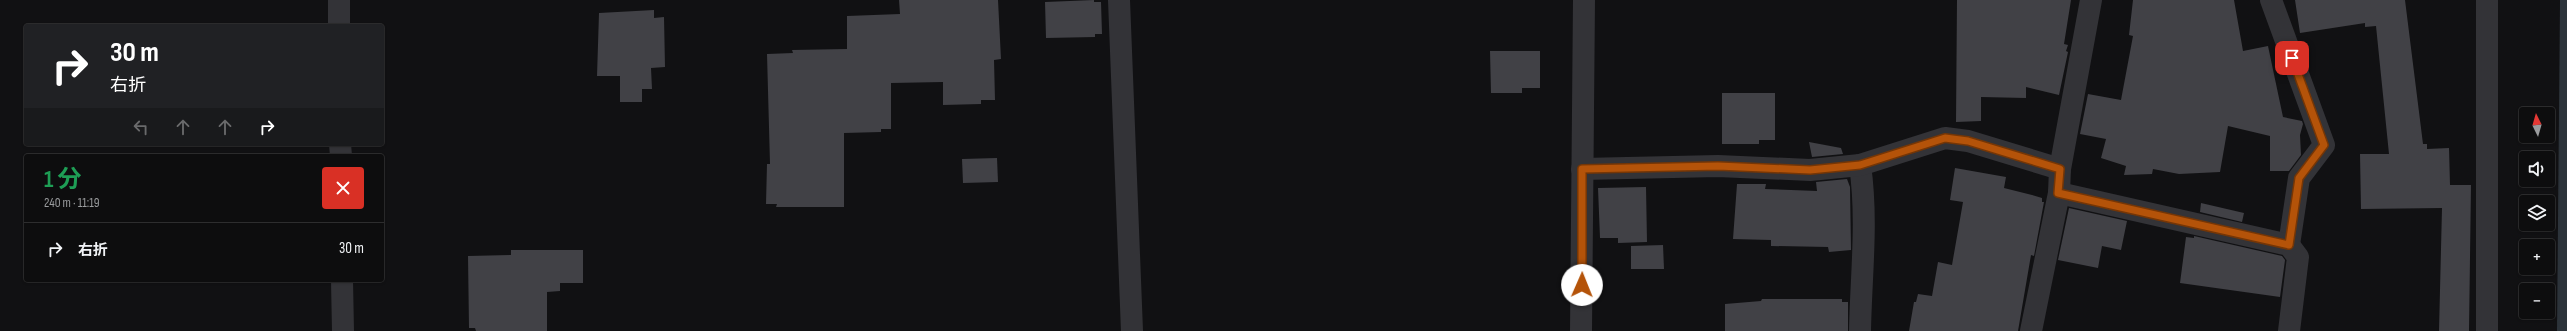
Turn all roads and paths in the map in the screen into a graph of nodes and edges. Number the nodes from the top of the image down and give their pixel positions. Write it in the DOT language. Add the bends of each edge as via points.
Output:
graph roads {
  1 [pos="339,0"];
  2 [pos="1119,0"];
  3 [pos="1584,0"];
  4 [pos="2091,0"];
  5 [pos="2271,0"];
  6 [pos="2487,0"];
  7 [pos="339,24"];
  8 [pos="1860,165"];
  9 [pos="1582,169"];
  10 [pos="2060,169"];
  11 [pos="2058,193"];
  12 [pos="2289,245"];
  13 [pos="342,282"];
  14 [pos="343,331"];
  15 [pos="1132,331"];
  16 [pos="1581,331"];
  17 [pos="1860,331"];
  18 [pos="2031,331"];
  19 [pos="2290,331"];
  20 [pos="2487,331"];
  1 -- 7 [label="street"];
  2 -- 15 [label="street"];
  3 -- 9 [label="street"];
  4 -- 10 [label="street"];
  5 -- 12 [label="street" via="2324,145 2299,178"];
  6 -- 20 [label="street"];
  8 -- 9 [label="street" via="1810,170 1718,166"];
  8 -- 10 [label="street" via="1945,138 1968,141"];
  8 -- 17 [label="street" via="1866,233 1861,276"];
  9 -- 16 [label="street"];
  10 -- 11 [label="street"];
  11 -- 12 [label="street"];
  11 -- 18 [label="street"];
  12 -- 19 [label="street" via="2298,258"];
  13 -- 14 [label="street"];
}
